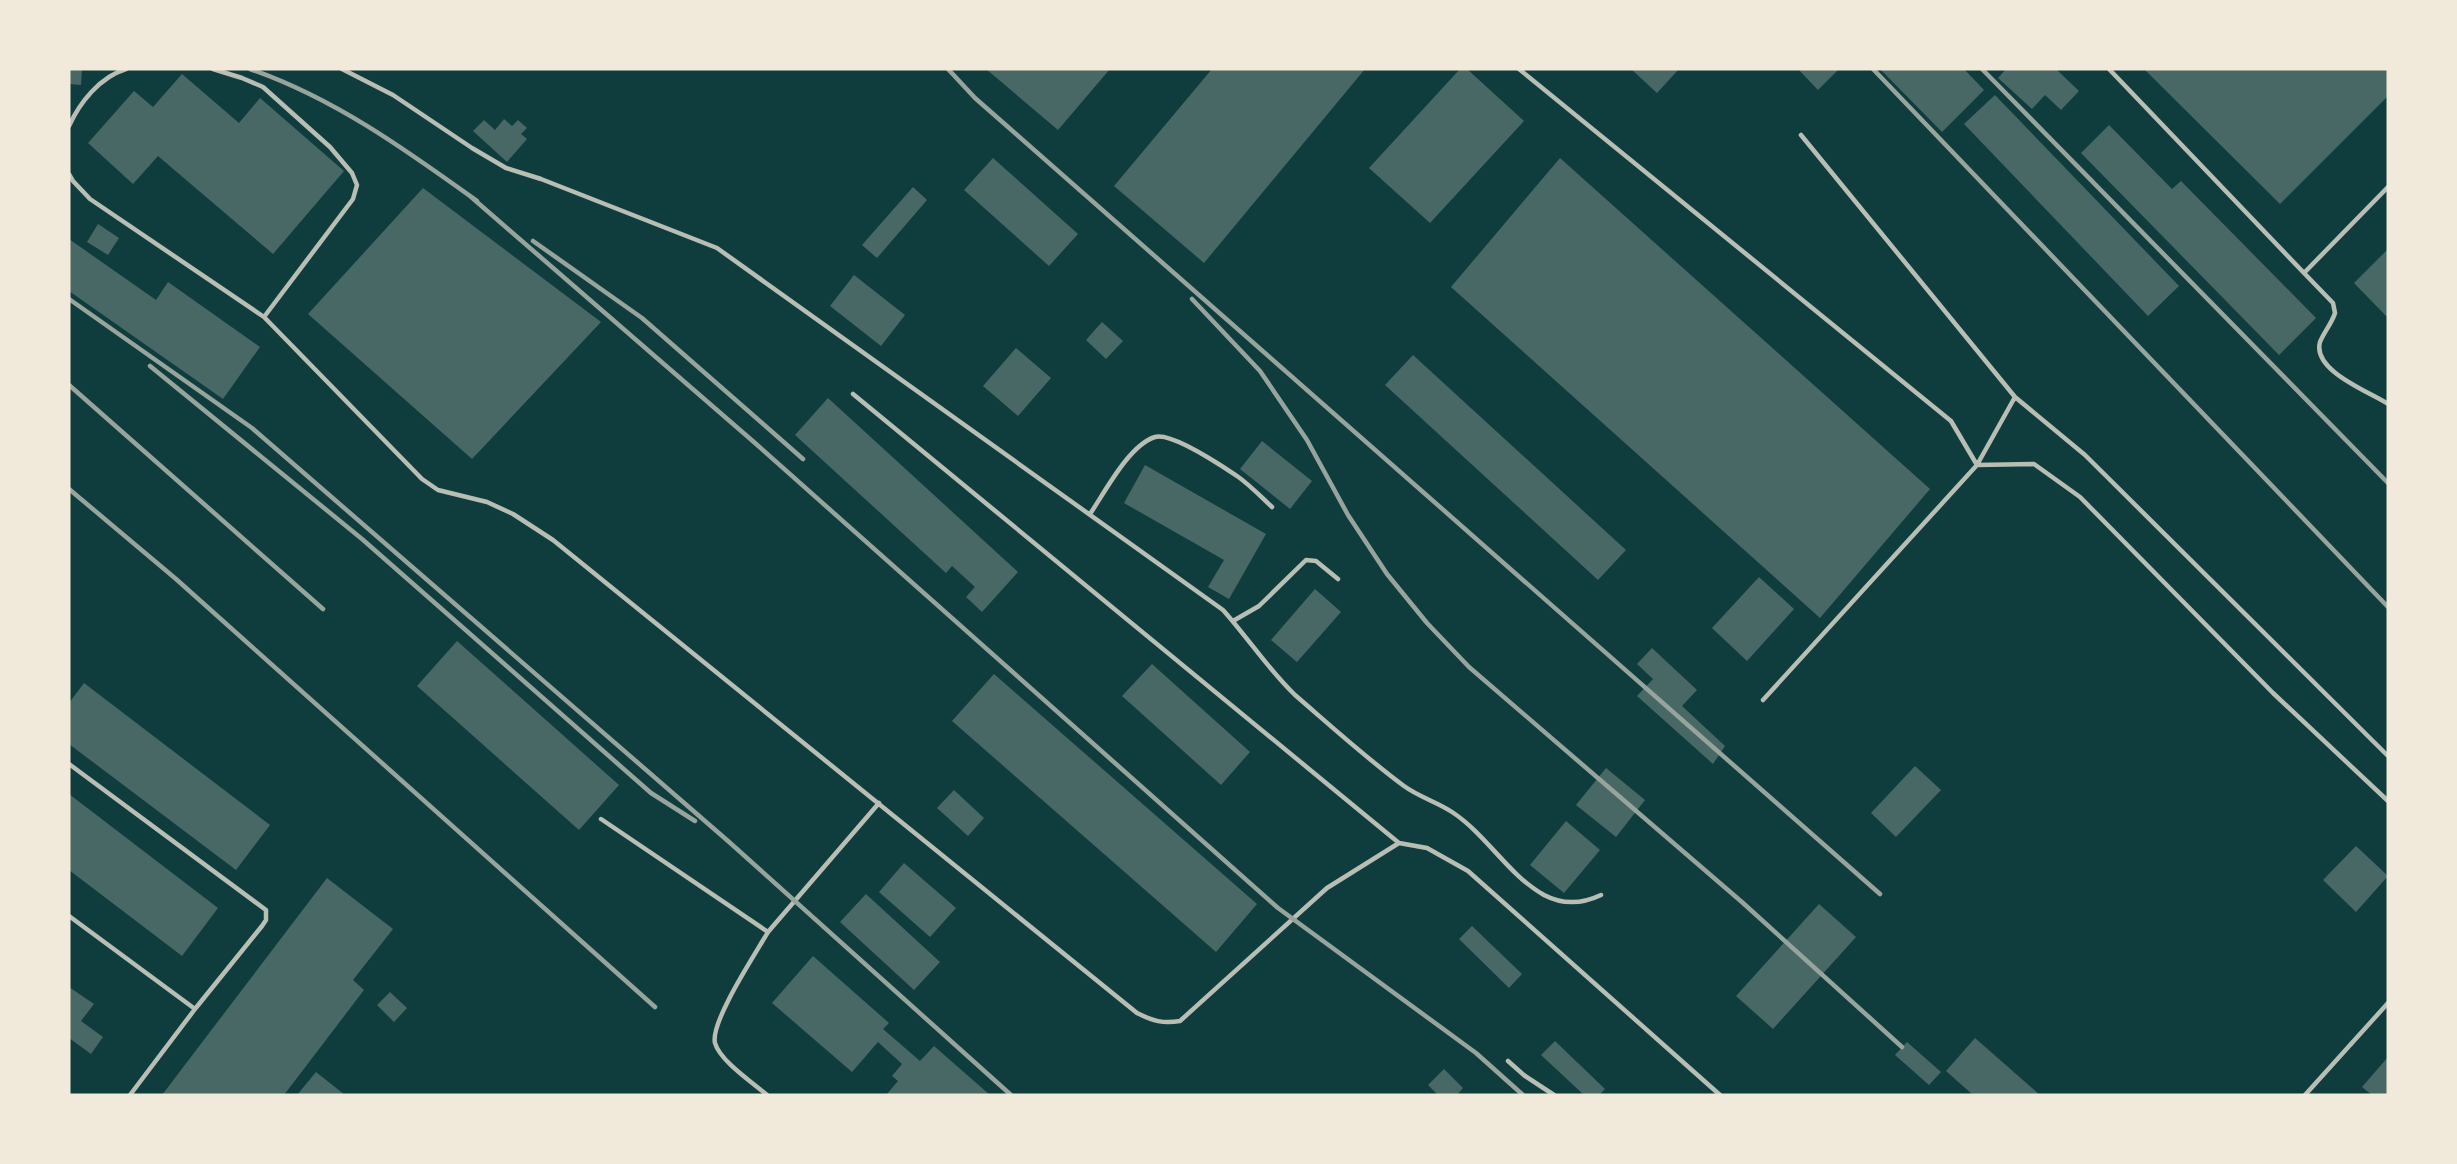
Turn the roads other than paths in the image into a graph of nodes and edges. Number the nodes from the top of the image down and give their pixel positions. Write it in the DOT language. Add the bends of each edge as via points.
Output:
graph roads {
  1 [pos="126,69"];
  2 [pos="213,69"];
  3 [pos="342,69"];
  4 [pos="1519,69"];
  5 [pos="2109,69"];
  6 [pos="69,126"];
  7 [pos="1801,135"];
  8 [pos="69,174"];
  9 [pos="2388,187"];
  10 [pos="2304,273"];
  11 [pos="264,317"];
  12 [pos="853,394"];
  13 [pos="2014,397"];
  14 [pos="2388,404"];
  15 [pos="1977,465"];
  16 [pos="1272,507"];
  17 [pos="1090,514"];
  18 [pos="1338,579"];
  19 [pos="1233,621"];
  20 [pos="1763,700"];
  21 [pos="2388,756"];
  22 [pos="69,764"];
  23 [pos="2388,801"];
  24 [pos="879,803"];
  25 [pos="601,819"];
  26 [pos="1399,843"];
  27 [pos="1600,895"];
  28 [pos="69,916"];
  29 [pos="768,932"];
  30 [pos="2388,1003"];
  31 [pos="195,1009"];
  32 [pos="1508,1061"];
  33 [pos="129,1095"];
  34 [pos="767,1095"];
  35 [pos="1554,1095"];
  36 [pos="1720,1095"];
  37 [pos="2305,1095"];
  1 -- 6 [label="lane" via="95,87"];
  2 -- 11 [label="lane" via="262,87 330,147 357,185 353,199"];
  3 -- 17 [label="lane" via="393,95 506,168 717,248"];
  4 -- 15 [label="lane" via="1951,421"];
  5 -- 10 [label="lane"];
  7 -- 13 [label="lane"];
  8 -- 11 [label="lane" via="90,200"];
  9 -- 10 [label="lane"];
  10 -- 14 [label="lane" via="2333,303 2335,313 2319,351 2324,361 2350,383"];
  11 -- 24 [label="lane" via="422,480 438,490 487,502 553,540"];
  12 -- 26 [label="lane"];
  13 -- 15 [label="lane"];
  13 -- 21 [label="lane" via="2085,454"];
  15 -- 20 [label="lane"];
  15 -- 23 [label="lane" via="2034,464 2080,497 2273,693"];
  16 -- 17 [label="lane" via="1238,477 1171,437 1156,437 1125,463"];
  17 -- 19 [label="lane"];
  18 -- 19 [label="lane" via="1316,561 1306,560 1258,606"];
  19 -- 27 [label="lane" via="1295,695 1406,787 1461,819 1528,884 1560,902 1582,902"];
  22 -- 31 [label="lane" via="266,910 262,926"];
  24 -- 26 [label="lane" via="1137,1013 1154,1022 1167,1023 1180,1021 1327,888"];
  24 -- 29 [label="lane"];
  25 -- 29 [label="lane"];
  26 -- 36 [label="lane" via="1427,848 1468,871"];
  28 -- 31 [label="lane"];
  29 -- 34 [label="lane" via="724,1008 715,1043 722,1056"];
  30 -- 37 [label="lane"];
  31 -- 33 [label="lane"];
  32 -- 35 [label="lane"];
}
